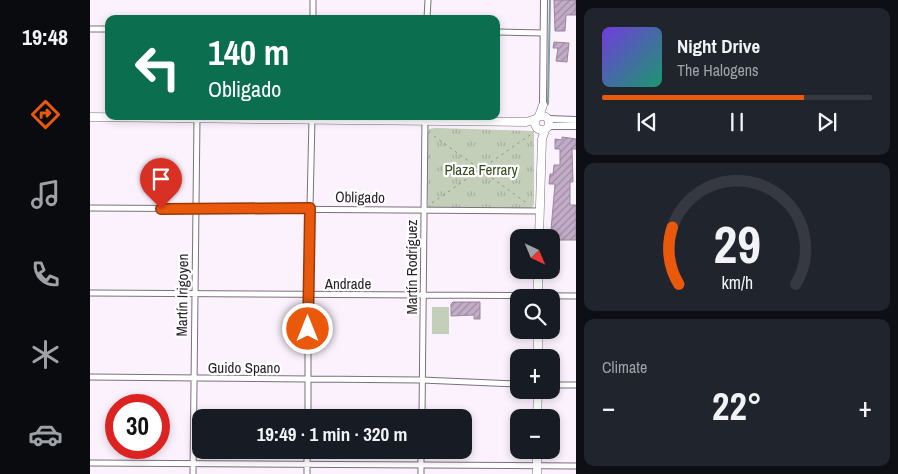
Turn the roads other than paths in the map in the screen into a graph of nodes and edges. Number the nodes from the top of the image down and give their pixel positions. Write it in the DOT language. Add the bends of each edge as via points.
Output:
graph roads {
  1 [pos="313,0"];
  2 [pos="428,0"];
  3 [pos="544,0"];
  4 [pos="313,15"];
  5 [pos="427,15"];
  6 [pos="90,29"];
  7 [pos="105,30"];
  8 [pos="500,32"];
  9 [pos="543,33"];
  10 [pos="543,105"];
  11 [pos="90,117"];
  12 [pos="105,117"];
  13 [pos="197,120"];
  14 [pos="312,120"];
  15 [pos="425,120"];
  16 [pos="476,120"];
  17 [pos="576,120"];
  18 [pos="542,123"];
  19 [pos="576,126"];
  20 [pos="90,208"];
  21 [pos="310,208"];
  22 [pos="196,209"];
  23 [pos="424,211"];
  24 [pos="540,211"];
  25 [pos="539,229"];
  26 [pos="90,293"];
  27 [pos="195,294"];
  28 [pos="308,295"];
  29 [pos="424,295"];
  30 [pos="560,296"];
  31 [pos="576,296"];
  32 [pos="510,297"];
  33 [pos="90,377"];
  34 [pos="193,379"];
  35 [pos="308,379"];
  36 [pos="422,380"];
  37 [pos="510,384"];
  38 [pos="560,385"];
  39 [pos="576,385"];
  40 [pos="308,409"];
  41 [pos="422,409"];
  42 [pos="307,459"];
  43 [pos="421,459"];
  44 [pos="537,459"];
  45 [pos="90,463"];
  46 [pos="193,464"];
  47 [pos="307,464"];
  48 [pos="421,464"];
  49 [pos="537,465"];
  50 [pos="576,466"];
  51 [pos="193,474"];
  52 [pos="307,474"];
  53 [pos="421,474"];
  54 [pos="537,474"];
  1 -- 4 [label="street"];
  2 -- 5 [label="street"];
  3 -- 9 [label="street"];
  6 -- 7 [label="street"];
  8 -- 9 [label="street"];
  9 -- 10 [label="street"];
  10 -- 18 [label="main road"];
  11 -- 12 [label="main road"];
  13 -- 22 [label="street, Martín Irigoyen"];
  14 -- 21 [label="street"];
  15 -- 23 [label="street, Martín Rodríguez"];
  16 -- 18 [label="main road"];
  17 -- 18 [label="street"];
  18 -- 19 [label="street"];
  18 -- 24 [label="main road"];
  20 -- 22 [label="street, Obligado"];
  21 -- 22 [label="street, Obligado"];
  21 -- 23 [label="street, Obligado"];
  21 -- 28 [label="street"];
  22 -- 27 [label="street, Martín Irigoyen"];
  23 -- 24 [label="street, Obligado"];
  23 -- 29 [label="street, Martín Rodríguez"];
  24 -- 25 [label="main road"];
  26 -- 27 [label="street, Andrade"];
  27 -- 28 [label="street, Andrade"];
  27 -- 34 [label="street, Martín Irigoyen"];
  28 -- 29 [label="street, Andrade"];
  28 -- 35 [label="street"];
  29 -- 32 [label="street, Andrade"];
  29 -- 36 [label="street, Martín Rodríguez"];
  30 -- 31 [label="street, Andrade"];
  33 -- 34 [label="street, Guido Spano"];
  34 -- 35 [label="street, Guido Spano"];
  34 -- 46 [label="street, Martín Irigoyen"];
  35 -- 36 [label="street, Guido Spano"];
  35 -- 40 [label="street"];
  36 -- 37 [label="street, Guido Spano"];
  36 -- 41 [label="street, Martín Rodríguez"];
  38 -- 39 [label="street"];
  42 -- 47 [label="street"];
  43 -- 48 [label="street"];
  44 -- 49 [label="main road"];
  45 -- 46 [label="street"];
  46 -- 47 [label="street"];
  46 -- 51 [label="street, Martín Irigoyen"];
  47 -- 48 [label="street"];
  47 -- 52 [label="street"];
  48 -- 49 [label="street"];
  48 -- 53 [label="street"];
  49 -- 50 [label="street"];
  49 -- 54 [label="main road"];
}
